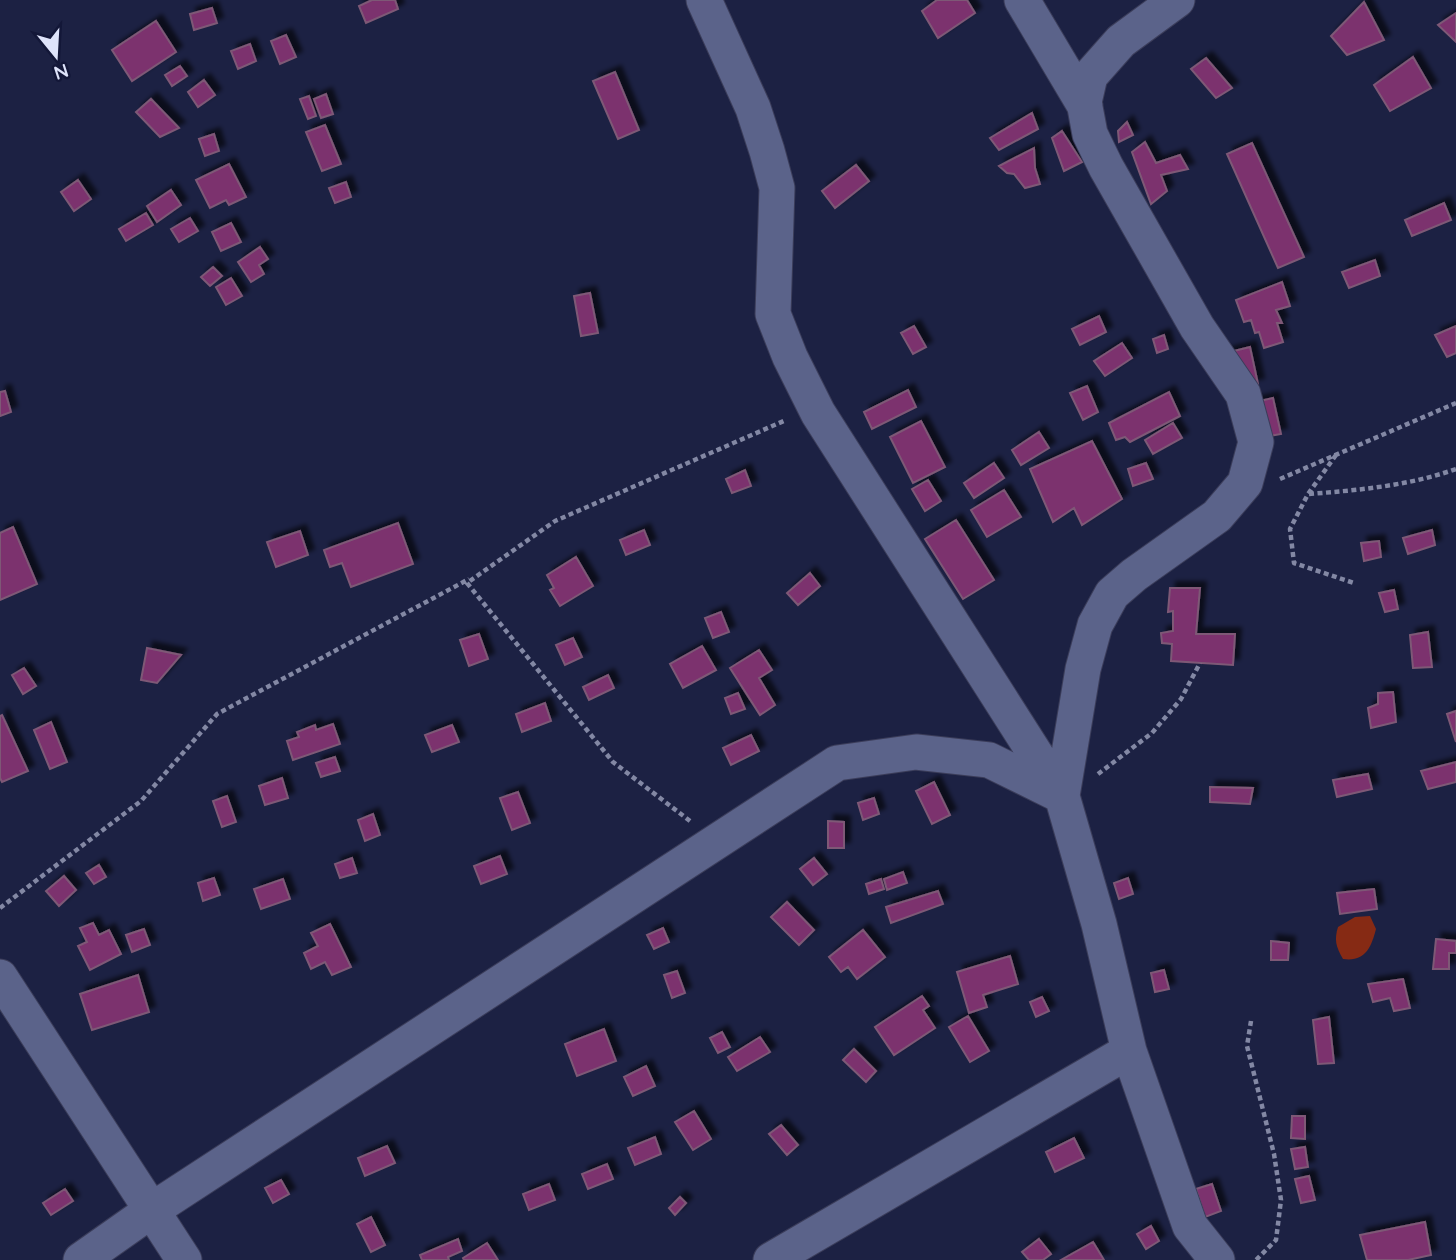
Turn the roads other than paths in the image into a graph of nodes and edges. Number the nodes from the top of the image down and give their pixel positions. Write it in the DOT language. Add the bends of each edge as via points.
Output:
graph roads {
  1 [pos="704,0"];
  2 [pos="1023,0"];
  3 [pos="1177,0"];
  4 [pos="1085,106"];
  5 [pos="1062,796"];
  6 [pos="0,977"];
  7 [pos="1129,1051"];
  8 [pos="152,1210"];
  9 [pos="81,1260"];
  10 [pos="184,1260"];
  11 [pos="771,1260"];
  12 [pos="1217,1260"];
  1 -- 5 [label="street" via="753,108 777,188 774,314 790,357 816,407"];
  2 -- 4 [label="street"];
  3 -- 4 [label="street" via="1121,41 1090,76"];
  4 -- 5 [label="street" via="1090,134 1106,167 1197,327 1243,394 1255,442 1245,483 1217,516 1112,594 1095,625"];
  5 -- 7 [label="street"];
  5 -- 8 [label="street" via="989,760 916,752 836,763"];
  6 -- 8 [label="street"];
  7 -- 11 [label="street"];
  7 -- 12 [label="street" via="1190,1226"];
  8 -- 9 [label="street"];
  8 -- 10 [label="street"];
}
